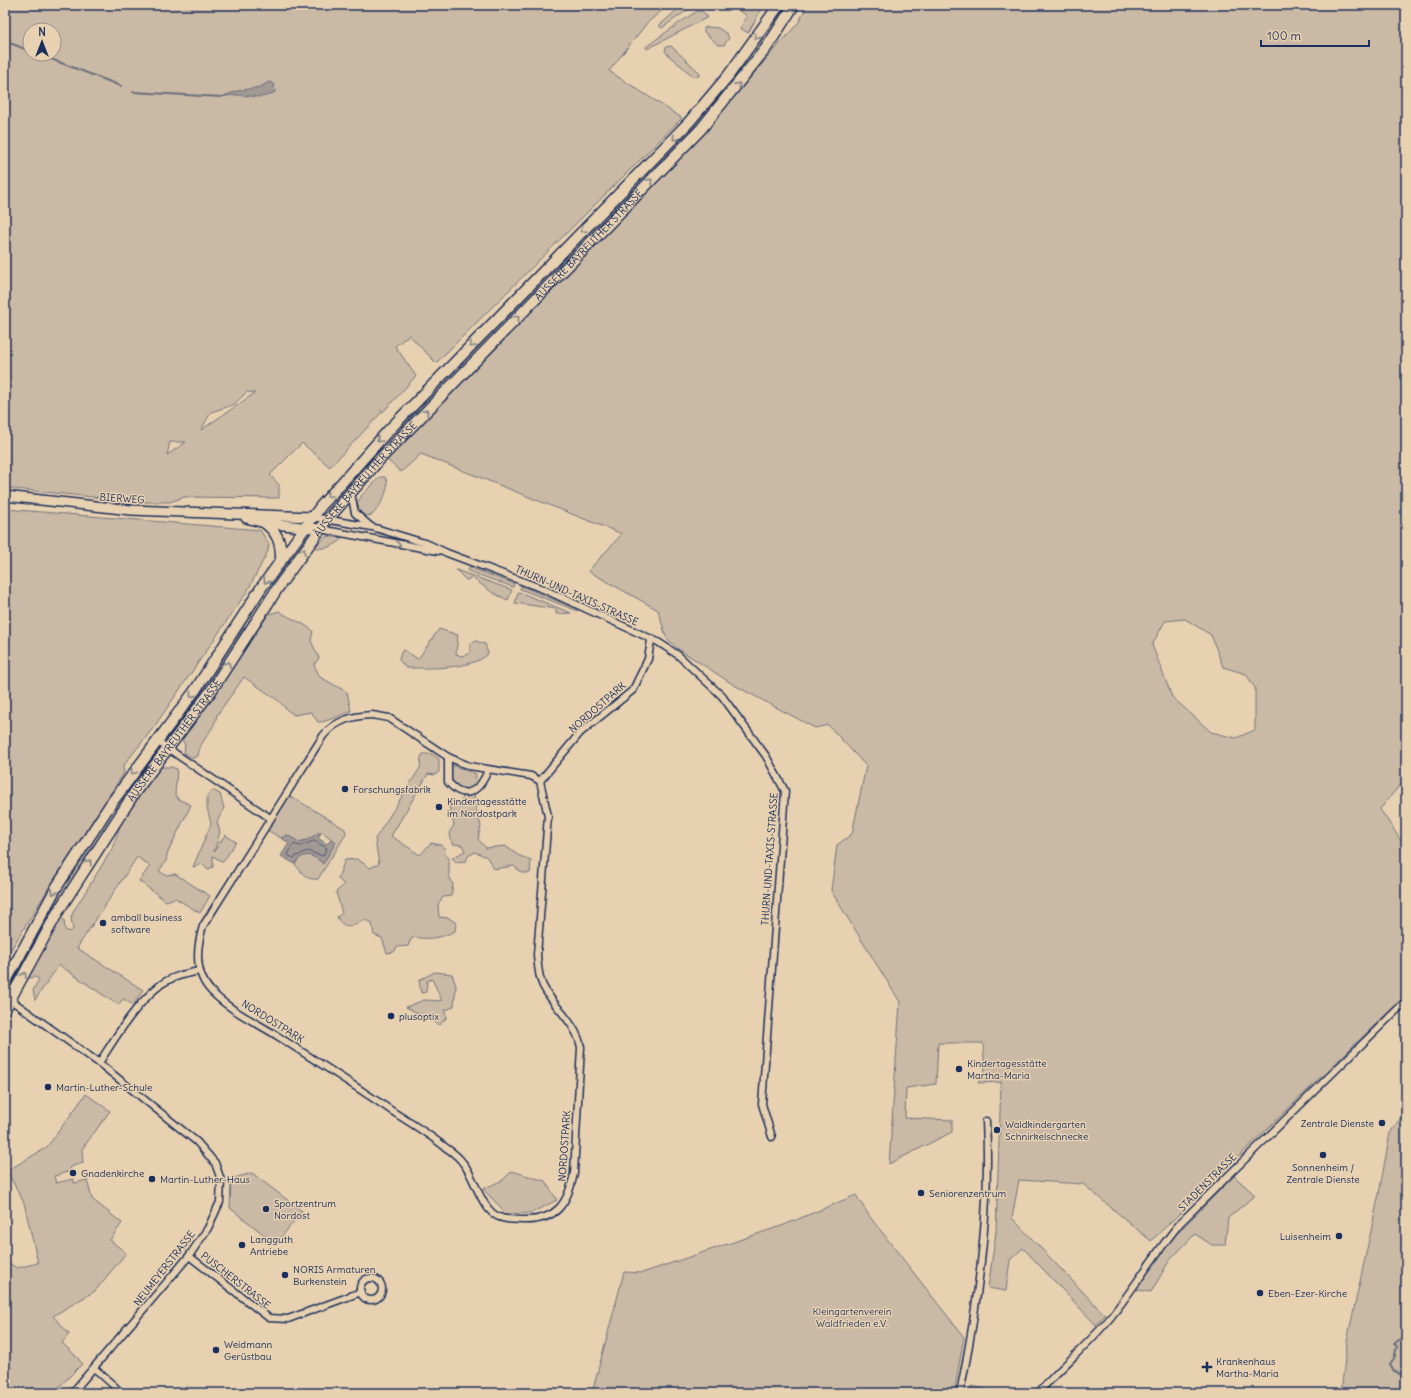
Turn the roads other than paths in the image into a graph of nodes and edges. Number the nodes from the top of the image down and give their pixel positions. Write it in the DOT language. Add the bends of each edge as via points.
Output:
graph roads {
  1 [pos="779,5"];
  2 [pos="794,5"];
  3 [pos="351,491"];
  4 [pos="5,496"];
  5 [pos="238,515"];
  6 [pos="312,517"];
  7 [pos="328,519"];
  8 [pos="265,523"];
  9 [pos="305,526"];
  10 [pos="372,527"];
  11 [pos="320,529"];
  12 [pos="447,553"];
  13 [pos="281,559"];
  14 [pos="651,640"];
  15 [pos="156,741"];
  16 [pos="167,748"];
  17 [pos="448,757"];
  18 [pos="488,770"];
  19 [pos="540,781"];
  20 [pos="270,818"];
  21 [pos="199,971"];
  22 [pos="5,983"];
  23 [pos="8,998"];
  24 [pos="1406,1000"];
  25 [pos="5,1009"];
  26 [pos="99,1064"];
  27 [pos="986,1121"];
  28 [pos="772,1137"];
  29 [pos="189,1256"];
  30 [pos="361,1292"];
  31 [pos="94,1368"];
  32 [pos="72,1393"];
  33 [pos="122,1393"];
  34 [pos="960,1393"];
  35 [pos="1038,1393"];
  1 -- 6 [label="main road, ÄUSSERE BAYREUTHER STRASSE, one-way" via="728,76 689,122 368,452"];
  3 -- 2 [label="main road, ÄUSSERE BAYREUTHER STRASSE, one-way" via="701,129 762,54"];
  3 -- 7 [label="main road, ÄUSSERE BAYREUTHER STRASSE"];
  3 -- 10 [label="street" via="354,513"];
  4 -- 5 [label="main road, BIERWEG" via="131,510"];
  5 -- 6 [label="main road, BIERWEG"];
  5 -- 8 [label="main road, BIERWEG"];
  6 -- 7 [label="street, BIERWEG"];
  6 -- 9 [label="main road, ÄUSSERE BAYREUTHER STRASSE"];
  7 -- 10 [label="street, THURN-UND-TAXIS-STRASSE"];
  7 -- 11 [label="main road, ÄUSSERE BAYREUTHER STRASSE"];
  8 -- 9 [label="main road, BIERWEG"];
  8 -- 13 [label="main road" via="279,538"];
  9 -- 11 [label="main road, BIERWEG"];
  9 -- 13 [label="main road, ÄUSSERE BAYREUTHER STRASSE"];
  10 -- 12 [label="street, THURN-UND-TAXIS-STRASSE" via="408,537"];
  11 -- 12 [label="street, THURN-UND-TAXIS-STRASSE, one-way"];
  16 -- 11 [label="main road, ÄUSSERE BAYREUTHER STRASSE, one-way" via="217,681"];
  12 -- 14 [label="street, THURN-UND-TAXIS-STRASSE" via="543,589 635,630"];
  13 -- 15 [label="main road, ÄUSSERE BAYREUTHER STRASSE, one-way" via="204,678"];
  14 -- 19 [label="street, NORDOSTPARK" via="648,659 633,690 580,733"];
  14 -- 28 [label="street, THURN-UND-TAXIS-STRASSE" via="678,655 722,696 766,756 785,791 762,1104"];
  15 -- 16 [label="street"];
  15 -- 22 [label="main road, ÄUSSERE BAYREUTHER STRASSE, one-way" via="117,794 56,888"];
  16 -- 20 [label="street"];
  23 -- 16 [label="main road, ÄUSSERE BAYREUTHER STRASSE, one-way" via="80,875"];
  17 -- 18 [label="street, NORDOSTPARK"];
  17 -- 18 [label="street" via="448,782 455,790 465,793 475,790 483,783"];
  17 -- 20 [label="street, NORDOSTPARK" via="389,718 372,715 354,716 338,722 323,736"];
  18 -- 19 [label="street, NORDOSTPARK" via="531,776"];
  19 -- 21 [label="street, NORDOSTPARK" via="548,816 537,955 539,974 543,986 576,1031 581,1047 571,1190 565,1202 546,1218 510,1220 489,1211 463,1163 445,1147 318,1062 240,1014 211,991"];
  20 -- 21 [label="street, NORDOSTPARK" via="203,926 198,943"];
  21 -- 26 [label="street" via="179,975 159,985 125,1024"];
  23 -- 25 [label="main road, ÄUSSERE BAYREUTHER STRASSE"];
  23 -- 26 [label="street, NEUMEYERSTRASSE"];
  24 -- 35 [label="street, STADENSTRASSE" via="1181,1222 1106,1322"];
  26 -- 29 [label="street, NEUMEYERSTRASSE" via="197,1142 214,1163 221,1180 220,1202 208,1228"];
  27 -- 34 [label="street" via="988,1151 982,1251 971,1340"];
  29 -- 30 [label="street, PUSCHERSTRASSE" via="269,1318 288,1320"];
  29 -- 31 [label="street, NEUMEYERSTRASSE"];
  31 -- 32 [label="street, NEUMEYERSTRASSE"];
  31 -- 33 [label="street"];
}
